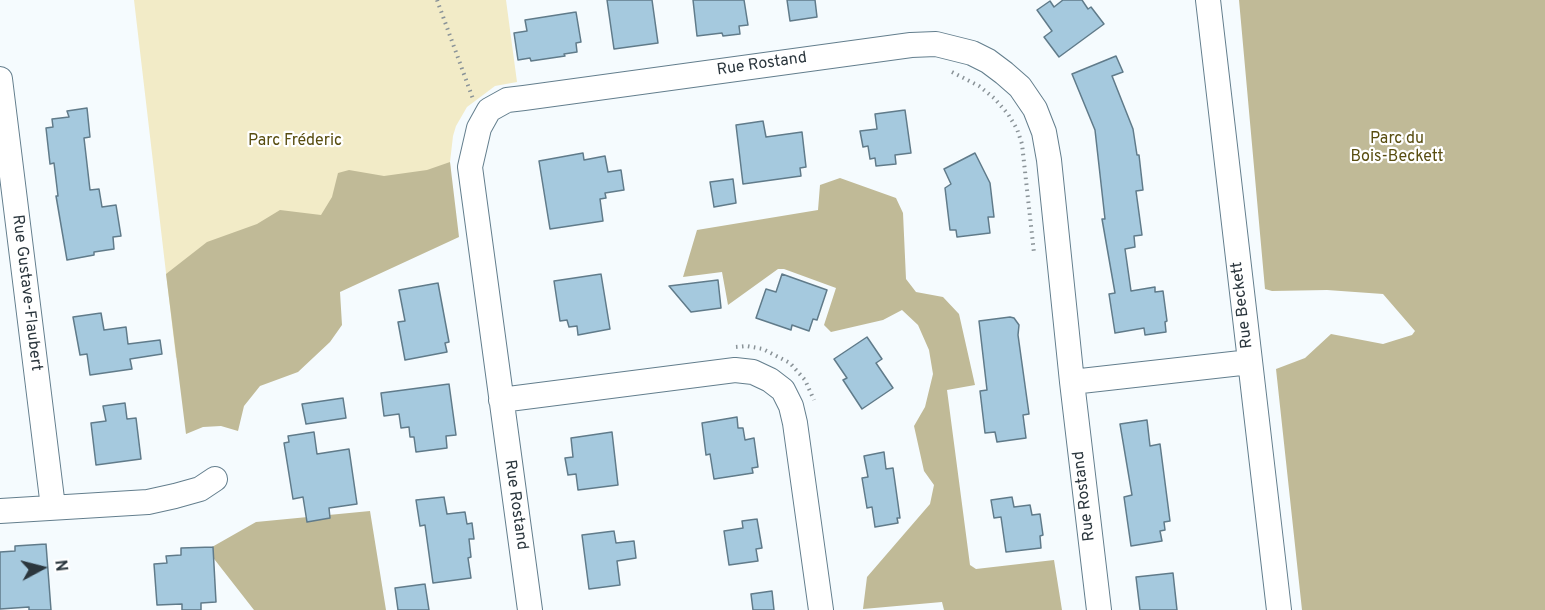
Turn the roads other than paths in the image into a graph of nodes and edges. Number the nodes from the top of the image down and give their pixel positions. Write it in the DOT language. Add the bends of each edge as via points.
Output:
graph roads {
  1 [pos="1208,0"];
  2 [pos="0,79"];
  3 [pos="1250,362"];
  4 [pos="1072,382"];
  5 [pos="501,400"];
  6 [pos="214,479"];
  7 [pos="53,507"];
  8 [pos="0,511"];
  9 [pos="530,610"];
  10 [pos="821,610"];
  11 [pos="1099,610"];
  12 [pos="1279,610"];
  1 -- 3 [label="street, Rue Beckett"];
  2 -- 7 [label="street, Rue Gustave-Flaubert"];
  3 -- 4 [label="street"];
  3 -- 12 [label="street, Rue Beckett"];
  4 -- 5 [label="street, Rue Rostand" via="1050,171 1044,132 1035,109 1020,87 988,61 936,44 507,100 489,110 470,167"];
  4 -- 11 [label="street, Rue Rostand"];
  5 -- 9 [label="street, Rue Rostand"];
  5 -- 10 [label="street" via="735,370 753,372 770,380 783,390 795,423"];
  6 -- 7 [label="street" via="200,489 148,502"];
  7 -- 8 [label="street"];
}
